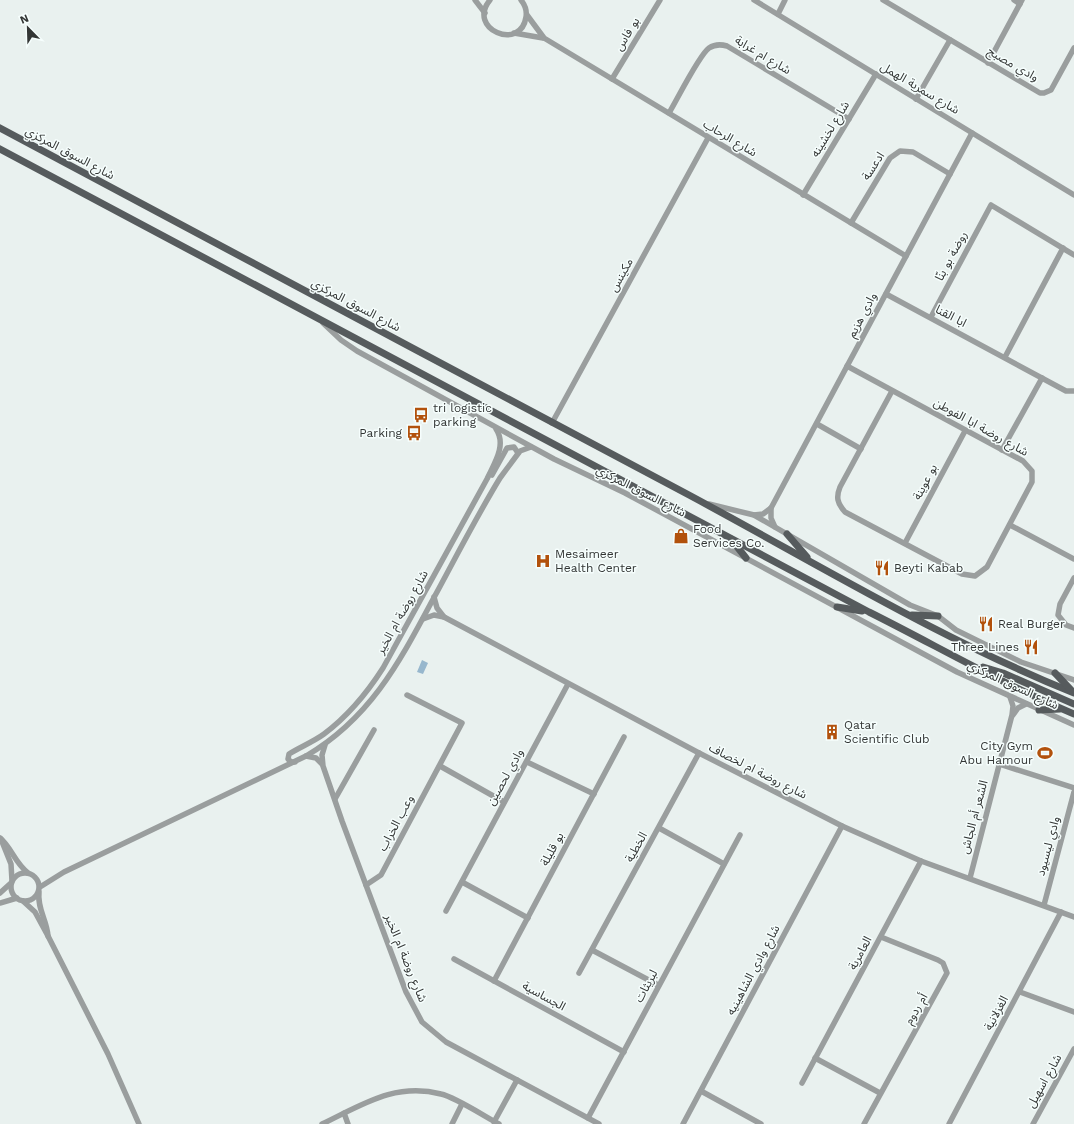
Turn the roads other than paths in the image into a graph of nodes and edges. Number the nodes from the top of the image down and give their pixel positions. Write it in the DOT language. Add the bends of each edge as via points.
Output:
graph roads {
  1 [pos="475,0"];
  2 [pos="490,0"];
  3 [pos="754,0"];
  4 [pos="785,0"];
  5 [pos="883,0"];
  6 [pos="1014,0"];
  7 [pos="523,1"];
  8 [pos="658,1"];
  9 [pos="1021,2"];
  10 [pos="485,13"];
  11 [pos="778,14"];
  12 [pos="527,15"];
  13 [pos="514,33"];
  14 [pos="544,38"];
  15 [pos="950,40"];
  16 [pos="1073,52"];
  17 [pos="988,63"];
  18 [pos="876,74"];
  19 [pos="612,79"];
  20 [pos="916,99"];
  21 [pos="669,113"];
  22 [pos="849,119"];
  23 [pos="0,128"];
  24 [pos="972,133"];
  25 [pos="708,138"];
  26 [pos="0,149"];
  27 [pos="950,174"];
  28 [pos="1073,192"];
  29 [pos="803,195"];
  30 [pos="851,223"];
  31 [pos="1063,248"];
  32 [pos="1074,255"];
  33 [pos="906,256"];
  34 [pos="886,294"];
  35 [pos="315,316"];
  36 [pos="931,317"];
  37 [pos="1005,357"];
  38 [pos="847,366"];
  39 [pos="1042,378"];
  40 [pos="892,391"];
  41 [pos="1074,391"];
  42 [pos="552,422"];
  43 [pos="817,424"];
  44 [pos="494,427"];
  45 [pos="965,431"];
  46 [pos="531,446"];
  47 [pos="861,448"];
  48 [pos="1002,450"];
  49 [pos="518,453"];
  50 [pos="487,479"];
  51 [pos="701,501"];
  52 [pos="771,508"];
  53 [pos="754,515"];
  54 [pos="1010,525"];
  55 [pos="775,527"];
  56 [pos="787,534"];
  57 [pos="730,537"];
  58 [pos="906,543"];
  59 [pos="746,558"];
  60 [pos="1074,559"];
  61 [pos="810,560"];
  62 [pos="1074,578"];
  63 [pos="434,598"];
  64 [pos="837,607"];
  65 [pos="869,612"];
  66 [pos="910,616"];
  67 [pos="938,616"];
  68 [pos="444,617"];
  69 [pos="423,619"];
  70 [pos="1074,628"];
  71 [pos="973,664"];
  72 [pos="1055,673"];
  73 [pos="1074,680"];
  74 [pos="568,684"];
  75 [pos="1074,693"];
  76 [pos="407,695"];
  77 [pos="1010,697"];
  78 [pos="1026,704"];
  79 [pos="1074,704"];
  80 [pos="1064,709"];
  81 [pos="1039,710"];
  82 [pos="1074,714"];
  83 [pos="1012,715"];
  84 [pos="1074,725"];
  85 [pos="374,730"];
  86 [pos="624,737"];
  87 [pos="325,744"];
  88 [pos="699,753"];
  89 [pos="306,756"];
  90 [pos="294,762"];
  91 [pos="526,762"];
  92 [pos="999,764"];
  93 [pos="323,766"];
  94 [pos="440,766"];
  95 [pos="1074,788"];
  96 [pos="1074,792"];
  97 [pos="594,794"];
  98 [pos="335,799"];
  99 [pos="504,802"];
  100 [pos="842,826"];
  101 [pos="659,828"];
  102 [pos="740,835"];
  103 [pos="0,839"];
  104 [pos="921,860"];
  105 [pos="724,864"];
  106 [pos="28,873"];
  107 [pos="970,878"];
  108 [pos="12,882"];
  109 [pos="462,882"];
  110 [pos="366,885"];
  111 [pos="39,889"];
  112 [pos="0,893"];
  113 [pos="17,898"];
  114 [pos="23,901"];
  115 [pos="0,903"];
  116 [pos="1044,905"];
  117 [pos="446,911"];
  118 [pos="1061,912"];
  119 [pos="1074,917"];
  120 [pos="528,918"];
  121 [pos="48,936"];
  122 [pos="881,937"];
  123 [pos="592,950"];
  124 [pos="454,959"];
  125 [pos="579,973"];
  126 [pos="494,981"];
  127 [pos="658,985"];
  128 [pos="1020,992"];
  129 [pos="1074,1012"];
  130 [pos="1074,1049"];
  131 [pos="624,1052"];
  132 [pos="816,1057"];
  133 [pos="517,1080"];
  134 [pos="802,1083"];
  135 [pos="701,1091"];
  136 [pos="881,1092"];
  137 [pos="462,1104"];
  138 [pos="344,1114"];
  139 [pos="588,1118"];
  140 [pos="496,1123"];
  141 [pos="139,1124"];
  142 [pos="322,1124"];
  143 [pos="348,1124"];
  144 [pos="452,1124"];
  145 [pos="599,1124"];
  146 [pos="684,1124"];
  147 [pos="761,1124"];
  148 [pos="864,1124"];
  149 [pos="949,1124"];
  150 [pos="1033,1124"];
  1 -- 10 [label="street"];
  2 -- 10 [label="street"];
  3 -- 11 [label="street, شارع سمرية الهمل"];
  4 -- 11 [label="street"];
  5 -- 15 [label="street, وادي مصبح"];
  6 -- 9 [label="street"];
  7 -- 12 [label="street, شارع الرحاب"];
  8 -- 19 [label="street, بو فاس"];
  9 -- 17 [label="street"];
  10 -- 13 [label="street, شارع الرحاب" via="485,20 494,32 507,35"];
  11 -- 18 [label="street, شارع سمرية الهمل"];
  12 -- 13 [label="street" via="523,26"];
  12 -- 14 [label="street, شارع الرحاب"];
  13 -- 14 [label="street, شارع الرحاب"];
  14 -- 19 [label="street, شارع الرحاب"];
  15 -- 17 [label="street, وادي مصبح"];
  15 -- 20 [label="street"];
  16 -- 17 [label="street, وادي مصبح" via="1051,90 1044,93"];
  18 -- 20 [label="street, شارع سمرية الهمل"];
  18 -- 22 [label="street, شارع لخشينه"];
  19 -- 21 [label="street, شارع الرحاب"];
  20 -- 24 [label="street, شارع سمرية الهمل"];
  21 -- 22 [label="street, شارع ام غرابة" via="705,52 714,45 721,44"];
  21 -- 25 [label="street, شارع الرحاب"];
  22 -- 29 [label="street, شارع لخشينه"];
  23 -- 42 [label="main road, شارع السوق المركزي"];
  24 -- 27 [label="street, وادي هزيم"];
  24 -- 28 [label="street, شارع سمرية الهمل"];
  25 -- 29 [label="street, شارع الرحاب"];
  25 -- 42 [label="street, مكينس"];
  26 -- 35 [label="main road, شارع السوق المركزي"];
  27 -- 30 [label="street, ادعسة" via="913,152 900,151 890,158"];
  27 -- 33 [label="street, وادي هزيم"];
  29 -- 30 [label="street, شارع الرحاب"];
  30 -- 33 [label="street, شارع الرحاب"];
  31 -- 32 [label="street"];
  31 -- 36 [label="street, روضة بو بنّا" via="991,205"];
  31 -- 37 [label="street"];
  33 -- 34 [label="street, وادي هزيم"];
  34 -- 36 [label="street, ابا القنا"];
  34 -- 38 [label="street, وادي هزيم"];
  35 -- 44 [label="street, شارع السوق المركزي" via="348,346"];
  35 -- 57 [label="main road, شارع السوق المركزي"];
  36 -- 37 [label="street, ابا القنا"];
  37 -- 39 [label="street, ابا القنا"];
  38 -- 40 [label="street, شارع روضة ابا الفوطن"];
  38 -- 43 [label="street, وادي هزيم"];
  39 -- 41 [label="street, ابا القنا" via="1066,391"];
  39 -- 48 [label="street"];
  40 -- 45 [label="street, شارع روضة ابا الفوطن"];
  40 -- 47 [label="street, شارع روضة ابا الفوطن"];
  42 -- 51 [label="main road, شارع السوق المركزي"];
  43 -- 47 [label="street"];
  43 -- 52 [label="street, وادي هزيم"];
  44 -- 46 [label="street, شارع السوق المركزي"];
  44 -- 50 [label="street, شارع روضة ام الخير" via="500,436 500,447"];
  45 -- 48 [label="street, شارع روضة ابا الفوطن"];
  45 -- 58 [label="street, بو عوينة"];
  46 -- 49 [label="street, شارع روضة ام الخير"];
  46 -- 59 [label="street, شارع السوق المركزي"];
  47 -- 58 [label="street, شارع روضة ابا الفوطن" via="837,494 840,506 845,512"];
  48 -- 54 [label="street, شارع روضة ابا الفوطن" via="1029,466 1033,476"];
  49 -- 50 [label="street" via="514,448 507,448 497,468"];
  49 -- 63 [label="street, شارع روضة ام الخير" via="495,486"];
  50 -- 90 [label="street, شارع روضة ام الخير" via="380,673 361,698 333,726 289,754 288,759"];
  51 -- 53 [label="street, شارع السوق المركزي"];
  51 -- 61 [label="main road, شارع السوق المركزي"];
  52 -- 53 [label="street" via="763,514"];
  52 -- 55 [label="street" via="771,518"];
  53 -- 55 [label="street, شارع السوق المركزي"];
  54 -- 58 [label="street, شارع روضة ابا الفوطن" via="987,567 975,576 962,574"];
  54 -- 60 [label="street"];
  55 -- 56 [label="street, شارع السوق المركزي"];
  56 -- 61 [label="main road"];
  56 -- 67 [label="street, شارع السوق المركزي" via="910,605"];
  57 -- 59 [label="main road"];
  57 -- 65 [label="main road, شارع السوق المركزي"];
  59 -- 64 [label="street, شارع السوق المركزي"];
  61 -- 66 [label="main road, شارع السوق المركزي"];
  62 -- 70 [label="street" via="1060,604 1058,614 1066,625"];
  63 -- 68 [label="street" via="437,608"];
  63 -- 69 [label="street, شارع روضة ام الخير"];
  64 -- 65 [label="main road"];
  64 -- 77 [label="street, شارع السوق المركزي" via="957,672"];
  65 -- 71 [label="main road, شارع السوق المركزي"];
  66 -- 67 [label="main road"];
  66 -- 75 [label="main road, شارع السوق المركزي"];
  67 -- 72 [label="street, شارع السوق المركزي" via="968,637 1029,665"];
  68 -- 69 [label="street" via="434,615"];
  68 -- 74 [label="street, شارع روضة ام لخصاف"];
  69 -- 87 [label="street, شارع روضة ام الخير" via="391,675 373,700 352,723"];
  71 -- 79 [label="main road" via="1003,673"];
  71 -- 80 [label="main road, شارع السوق المركزي" via="999,680"];
  72 -- 73 [label="street, شارع السوق المركزي"];
  72 -- 75 [label="main road"];
  74 -- 88 [label="street, شارع روضة ام لخصاف"];
  74 -- 91 [label="street, وادي لحصين"];
  76 -- 94 [label="street, وعب الخراب" via="462,723"];
  77 -- 78 [label="street, شارع السوق المركزي"];
  77 -- 83 [label="street, الشعر أم الجاش"];
  78 -- 81 [label="street, شارع السوق المركزي"];
  78 -- 83 [label="street"];
  80 -- 81 [label="main road"];
  80 -- 82 [label="main road, شارع السوق المركزي"];
  81 -- 84 [label="street, شارع السوق المركزي"];
  83 -- 92 [label="street, الشعر أم الجاش"];
  85 -- 98 [label="street"];
  86 -- 97 [label="street, بو قليلة"];
  87 -- 89 [label="street, شارع روضة ام الخير"];
  87 -- 93 [label="street, شارع روضة ام الخير"];
  88 -- 100 [label="street, شارع روضة ام لخصاف"];
  88 -- 101 [label="street, الخطية"];
  89 -- 90 [label="street, شارع روضة ام الخير"];
  89 -- 93 [label="street" via="316,758"];
  90 -- 111 [label="street" via="64,872"];
  91 -- 97 [label="street"];
  91 -- 99 [label="street, وادي لحصين"];
  92 -- 95 [label="street"];
  92 -- 107 [label="street, الشعر أم الجاش"];
  93 -- 98 [label="street, شارع روضة ام الخير"];
  94 -- 99 [label="street"];
  94 -- 110 [label="street, وعب الخراب" via="381,875"];
  96 -- 116 [label="street, وادي ليسيود"];
  97 -- 120 [label="street, بو قليلة"];
  98 -- 110 [label="street, شارع روضة ام الخير"];
  99 -- 109 [label="street, وادي لحصين"];
  100 -- 104 [label="street, شارع روضة ام لخصاف"];
  100 -- 135 [label="street, شارع وادي الشاهينيه"];
  101 -- 105 [label="street"];
  101 -- 123 [label="street, الخطية"];
  102 -- 105 [label="street, لبريثات"];
  103 -- 106 [label="street" via="6,842 17,862"];
  103 -- 108 [label="street" via="11,864"];
  104 -- 107 [label="street, شارع روضة ام لخصاف"];
  104 -- 122 [label="street, العامرية"];
  105 -- 127 [label="street, لبريثات"];
  106 -- 108 [label="street" via="18,874"];
  106 -- 111 [label="street" via="36,878"];
  107 -- 116 [label="street, شارع روضة ام لخصاف"];
  108 -- 112 [label="street"];
  108 -- 113 [label="street" via="12,893"];
  109 -- 117 [label="street, وادي لحصين"];
  109 -- 120 [label="street"];
  110 -- 133 [label="street, شارع روضة ام الخير" via="406,992 422,1022 446,1042"];
  111 -- 114 [label="street" via="33,899"];
  111 -- 121 [label="street" via="39,908 47,926"];
  113 -- 114 [label="street"];
  113 -- 115 [label="street"];
  114 -- 121 [label="street" via="32,908"];
  116 -- 118 [label="street, شارع روضة ام لخصاف"];
  118 -- 119 [label="street, شارع روضة ام لخصاف"];
  118 -- 128 [label="street, الغزلانية"];
  120 -- 126 [label="street, بو قليلة"];
  121 -- 141 [label="street" via="108,1054"];
  122 -- 132 [label="street, العامرية"];
  122 -- 136 [label="street, أم ردوم" via="944,963 947,973"];
  123 -- 125 [label="street, الخطية"];
  123 -- 127 [label="street"];
  124 -- 126 [label="street, الجساسية"];
  126 -- 131 [label="street, الجساسية"];
  127 -- 131 [label="street, لبريثات"];
  128 -- 129 [label="street"];
  128 -- 149 [label="street, الغزلانية"];
  130 -- 150 [label="street, شارع اسهيل"];
  131 -- 139 [label="street, لبريثات"];
  132 -- 134 [label="street, العامرية"];
  132 -- 136 [label="street"];
  133 -- 139 [label="street, شارع روضة ام الخير"];
  133 -- 140 [label="street"];
  135 -- 146 [label="street, شارع وادي الشاهينيه"];
  135 -- 147 [label="street"];
  136 -- 148 [label="street, أم ردوم"];
  137 -- 138 [label="street" via="442,1094 401,1090 374,1098"];
  137 -- 140 [label="street"];
  137 -- 144 [label="street"];
  138 -- 142 [label="street"];
  138 -- 143 [label="street"];
  139 -- 145 [label="street, شارع روضة ام الخير"];
}
